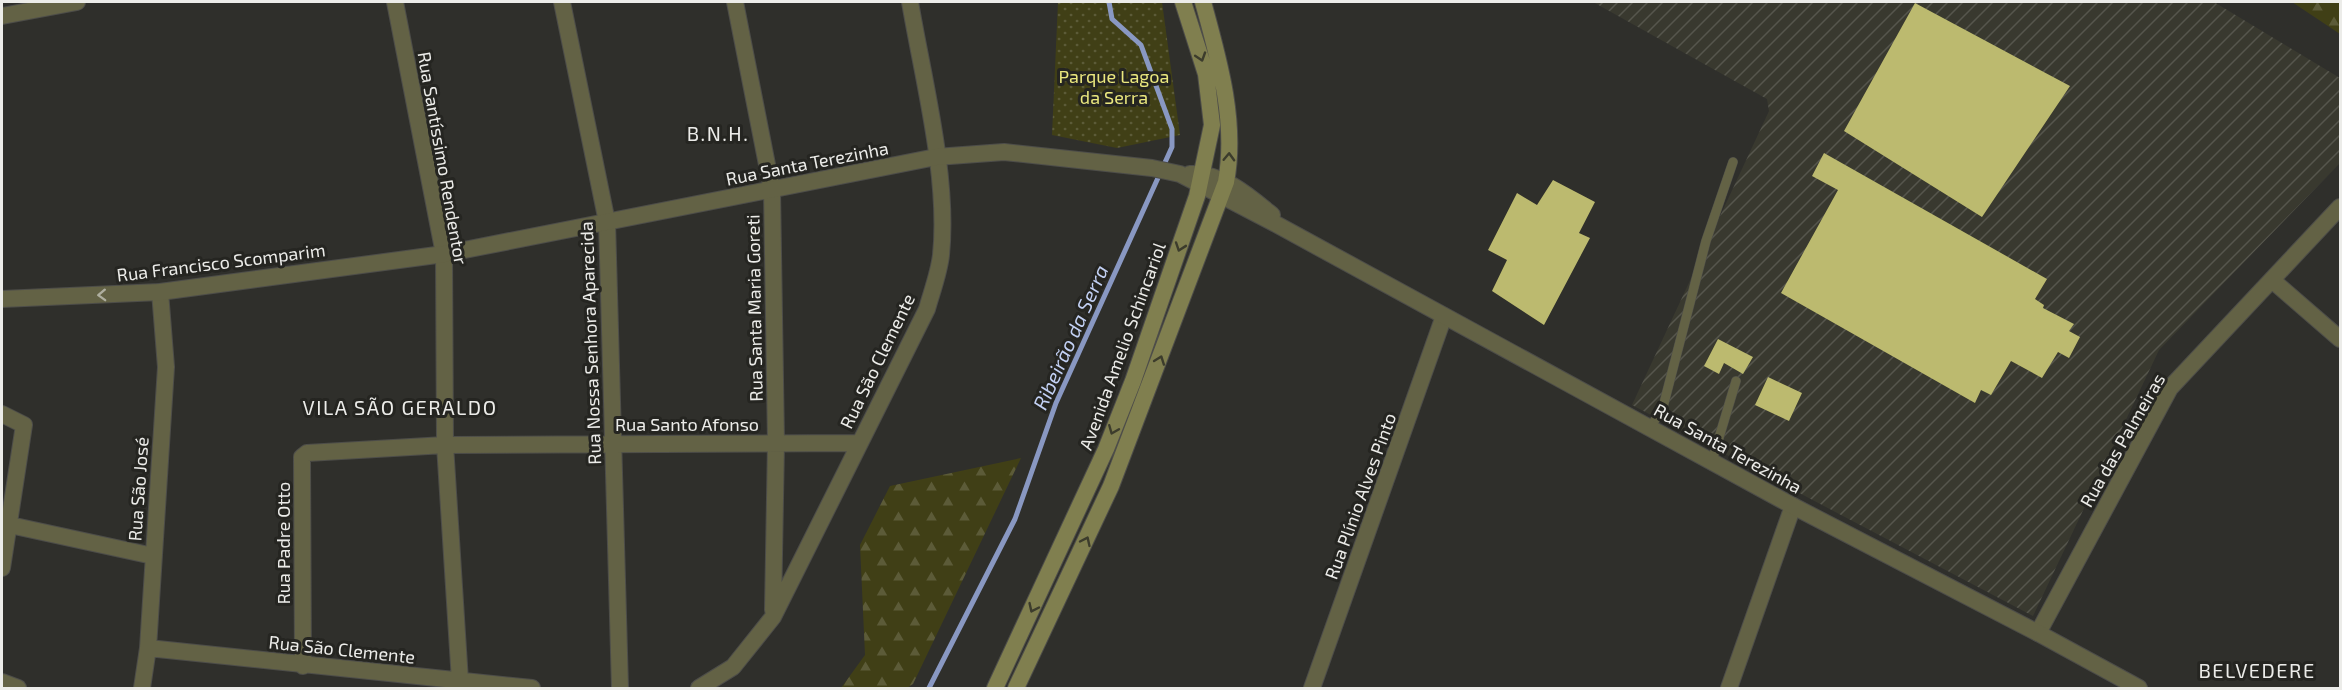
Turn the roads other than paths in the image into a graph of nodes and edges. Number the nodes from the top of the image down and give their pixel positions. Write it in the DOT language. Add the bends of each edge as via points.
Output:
graph roads {
  1 [pos="77,2"];
  2 [pos="395,2"];
  3 [pos="562,2"];
  4 [pos="735,2"];
  5 [pos="910,2"];
  6 [pos="1183,2"];
  7 [pos="1203,2"];
  8 [pos="2,16"];
  9 [pos="936,157"];
  10 [pos="1733,162"];
  11 [pos="1201,180"];
  12 [pos="772,190"];
  13 [pos="1223,190"];
  14 [pos="2340,207"];
  15 [pos="607,222"];
  16 [pos="444,254"];
  17 [pos="2272,280"];
  18 [pos="160,292"];
  19 [pos="2,299"];
  20 [pos="1444,316"];
  21 [pos="2340,339"];
  22 [pos="1737,381"];
  23 [pos="2,414"];
  24 [pos="1650,428"];
  25 [pos="776,443"];
  26 [pos="859,443"];
  27 [pos="612,444"];
  28 [pos="445,445"];
  29 [pos="302,457"];
  30 [pos="1712,461"];
  31 [pos="1793,506"];
  32 [pos="10,525"];
  33 [pos="153,556"];
  34 [pos="2,568"];
  35 [pos="773,617"];
  36 [pos="2038,633"];
  37 [pos="148,648"];
  38 [pos="303,666"];
  39 [pos="460,681"];
  40 [pos="2,682"];
  41 [pos="18,688"];
  42 [pos="142,688"];
  43 [pos="532,688"];
  44 [pos="620,688"];
  45 [pos="699,688"];
  46 [pos="995,688"];
  47 [pos="1016,688"];
  48 [pos="1312,688"];
  49 [pos="1729,688"];
  50 [pos="2139,688"];
  1 -- 8 [label="street"];
  2 -- 16 [label="street, Rua Santíssimo Rendentor"];
  3 -- 15 [label="street, Rua Nossa Senhora Aparecida"];
  4 -- 12 [label="street, Rua Santa Maria Goreti"];
  5 -- 9 [label="street, Rua São Clemente"];
  6 -- 11 [label="main road, Avenida Amelio Schincariol, one-way" via="1206,74 1212,124"];
  13 -- 7 [label="main road, one-way" via="1230,160 1228,115"];
  9 -- 11 [label="street, Rua Santa Terezinha" via="1004,152 1167,171"];
  9 -- 12 [label="street, Rua Santa Terezinha"];
  9 -- 26 [label="street, Rua São Clemente" via="941,256 927,309"];
  10 -- 24 [label="lane" via="1706,241 1663,407"];
  11 -- 13 [label="street, Rua Santa Terezinha"];
  11 -- 46 [label="main road, Avenida Amelio Schincariol, one-way" via="1106,449"];
  12 -- 15 [label="street, Rua Santa Terezinha"];
  12 -- 25 [label="street, Rua Santa Maria Goreti"];
  13 -- 20 [label="street, Rua Santa Terezinha" via="1301,238"];
  47 -- 13 [label="main road, one-way" via="1112,486"];
  14 -- 17 [label="street, Rua das Palmeiras"];
  15 -- 16 [label="street, Rua Santa Terezinha"];
  15 -- 27 [label="street, Rua Nossa Senhora Aparecida"];
  16 -- 18 [label="street, Rua Francisco Scomparim"];
  16 -- 28 [label="street, Rua Santíssimo Rendentor"];
  17 -- 21 [label="street"];
  17 -- 36 [label="street, Rua das Palmeiras" via="2170,388"];
  18 -- 19 [label="street, Rua Francisco Scomparim, one-way"];
  18 -- 33 [label="street, Rua São José" via="166,367"];
  20 -- 24 [label="street, Rua Santa Terezinha"];
  20 -- 48 [label="street, Rua Plínio Alves Pinto"];
  22 -- 30 [label="lane"];
  23 -- 32 [label="street" via="24,425"];
  24 -- 30 [label="street, Rua Santa Terezinha"];
  25 -- 26 [label="street, Rua Santo Afonso"];
  25 -- 27 [label="street, Rua Santo Afonso"];
  25 -- 35 [label="street, Rua Santa Maria Goreti"];
  26 -- 35 [label="street, Rua São Clemente"];
  27 -- 28 [label="street, Rua Santo Afonso"];
  27 -- 44 [label="street, Rua Nossa Senhora Aparecida"];
  28 -- 29 [label="street, Rua Santo Afonso" via="310,451"];
  28 -- 39 [label="street, Rua Santíssimo Rendentor"];
  29 -- 38 [label="street, Rua Padre Otto"];
  30 -- 31 [label="street, Rua Santa Terezinha"];
  31 -- 36 [label="street, Rua Santa Terezinha"];
  31 -- 49 [label="street"];
  32 -- 33 [label="street"];
  32 -- 34 [label="street"];
  33 -- 37 [label="street, Rua São José"];
  35 -- 45 [label="street, Rua São Clemente" via="733,667"];
  36 -- 50 [label="street, Rua Santa Terezinha"];
  37 -- 38 [label="street, Rua São Clemente"];
  37 -- 42 [label="street, Rua São José"];
  38 -- 39 [label="street, Rua São Clemente"];
  39 -- 43 [label="street, Rua São Clemente"];
  40 -- 41 [label="street"];
}
